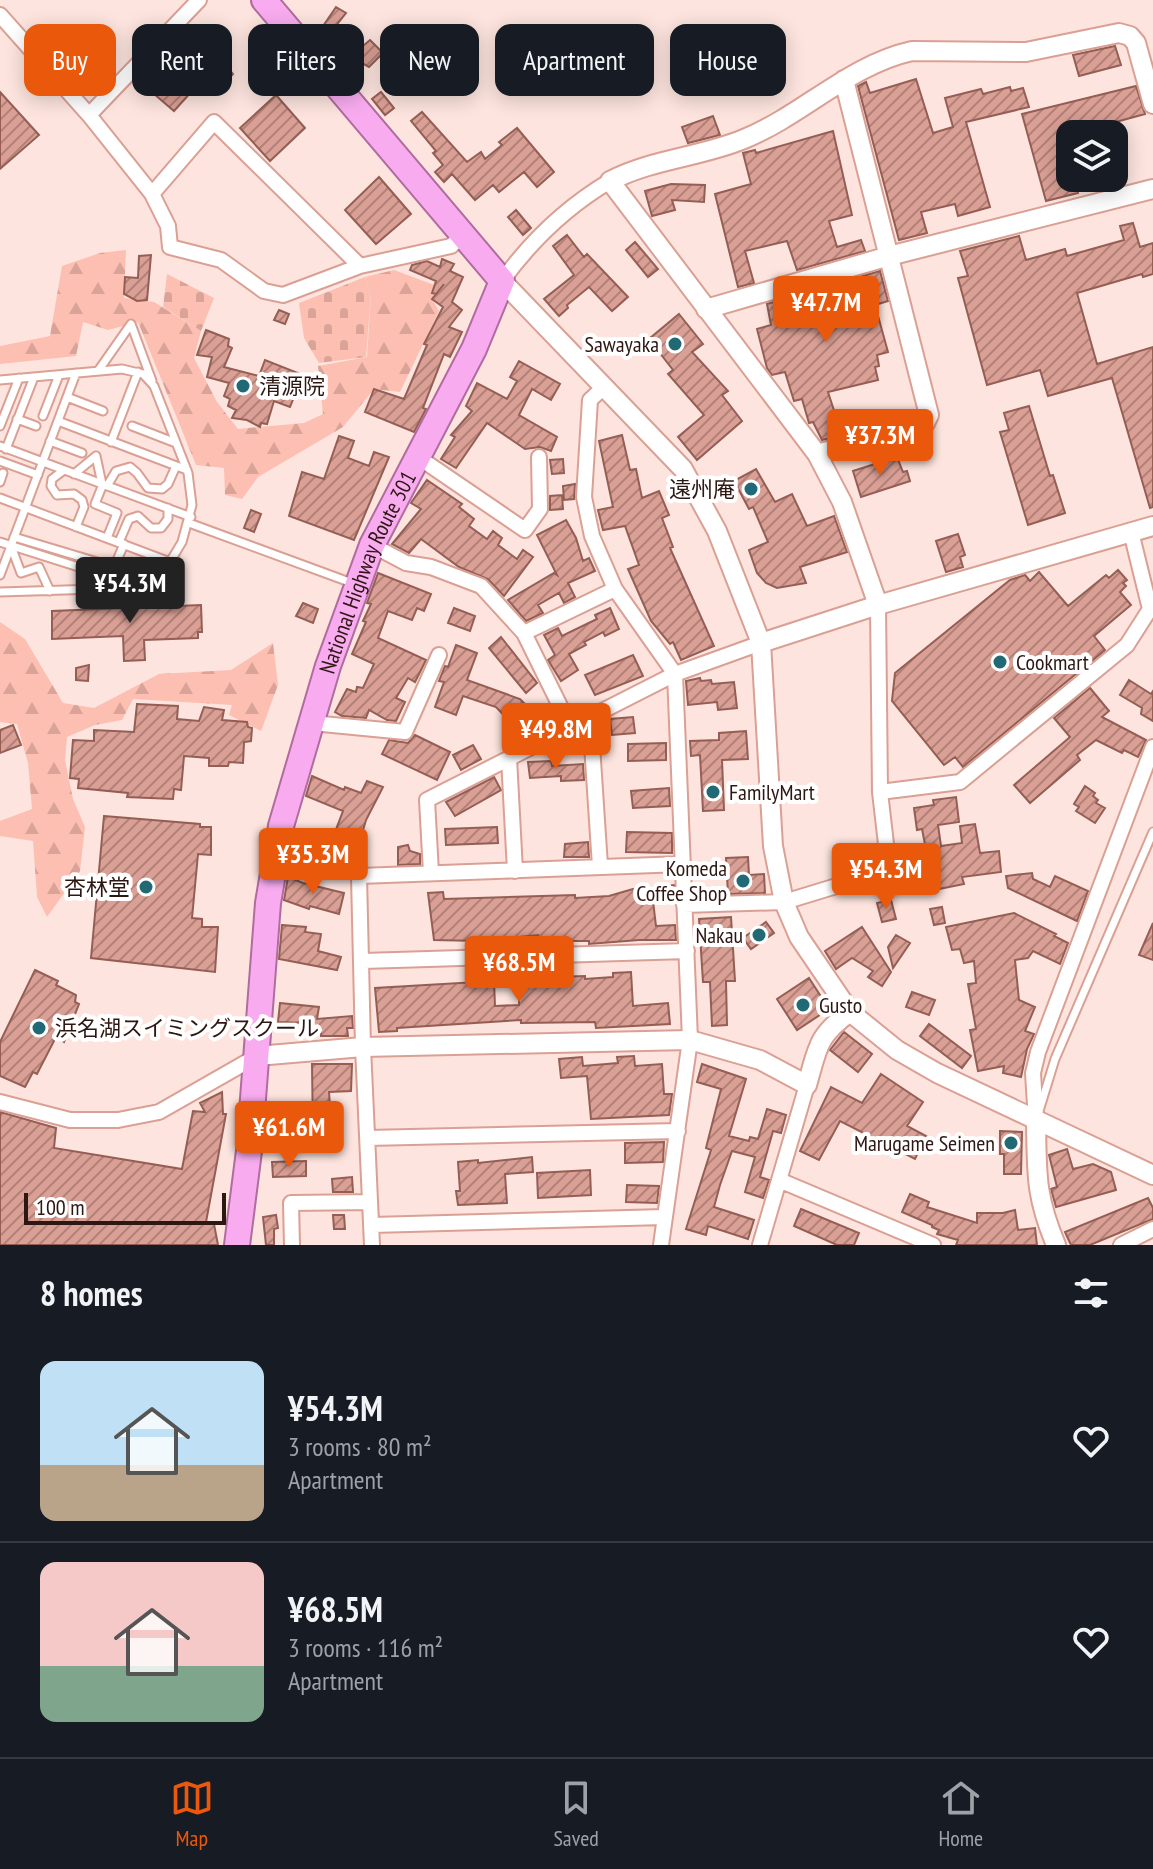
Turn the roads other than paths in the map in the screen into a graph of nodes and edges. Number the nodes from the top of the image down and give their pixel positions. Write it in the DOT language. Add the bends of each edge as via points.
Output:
graph roads {
  1 [pos="264,0"];
  2 [pos="193,2"];
  3 [pos="0,15"];
  4 [pos="844,80"];
  5 [pos="1153,104"];
  6 [pos="89,115"];
  7 [pos="610,181"];
  8 [pos="1153,189"];
  9 [pos="152,194"];
  10 [pos="463,235"];
  11 [pos="889,256"];
  12 [pos="360,266"];
  13 [pos="502,281"];
  14 [pos="706,309"];
  15 [pos="98,371"];
  16 [pos="138,372"];
  17 [pos="76,373"];
  18 [pos="59,375"];
  19 [pos="34,377"];
  20 [pos="19,378"];
  21 [pos="0,380"];
  22 [pos="154,386"];
  23 [pos="605,386"];
  24 [pos="67,397"];
  25 [pos="97,398"];
  26 [pos="36,401"];
  27 [pos="48,405"];
  28 [pos="93,407"];
  29 [pos="103,411"];
  30 [pos="43,416"];
  31 [pos="17,419"];
  32 [pos="146,419"];
  33 [pos="58,421"];
  34 [pos="0,426"];
  35 [pos="36,426"];
  36 [pos="132,426"];
  37 [pos="142,430"];
  38 [pos="50,441"];
  39 [pos="111,442"];
  40 [pos="176,443"];
  41 [pos="3,448"];
  42 [pos="73,449"];
  43 [pos="82,453"];
  44 [pos="817,454"];
  45 [pos="418,457"];
  46 [pos="539,457"];
  47 [pos="69,460"];
  48 [pos="0,461"];
  49 [pos="42,462"];
  50 [pos="176,466"];
  51 [pos="64,470"];
  52 [pos="187,470"];
  53 [pos="3,473"];
  54 [pos="74,474"];
  55 [pos="38,475"];
  56 [pos="0,483"];
  57 [pos="104,485"];
  58 [pos="9,487"];
  59 [pos="0,498"];
  60 [pos="25,507"];
  61 [pos="168,508"];
  62 [pos="190,520"];
  63 [pos="1153,526"];
  64 [pos="76,527"];
  65 [pos="1131,532"];
  66 [pos="107,538"];
  67 [pos="0,542"];
  68 [pos="13,542"];
  69 [pos="121,543"];
  70 [pos="372,545"];
  71 [pos="4,556"];
  72 [pos="170,562"];
  73 [pos="114,567"];
  74 [pos="0,575"];
  75 [pos="110,577"];
  76 [pos="357,584"];
  77 [pos="106,589"];
  78 [pos="615,589"];
  79 [pos="50,591"];
  80 [pos="0,592"];
  81 [pos="878,605"];
  82 [pos="1152,610"];
  83 [pos="524,633"];
  84 [pos="761,643"];
  85 [pos="439,655"];
  86 [pos="675,674"];
  87 [pos="590,715"];
  88 [pos="312,723"];
  89 [pos="565,728"];
  90 [pos="1153,747"];
  91 [pos="509,758"];
  92 [pos="880,792"];
  93 [pos="1153,832"];
  94 [pos="682,864"];
  95 [pos="600,866"];
  96 [pos="515,871"];
  97 [pos="431,873"];
  98 [pos="784,902"];
  99 [pos="684,905"];
  100 [pos="687,951"];
  101 [pos="363,961"];
  102 [pos="850,1012"];
  103 [pos="690,1040"];
  104 [pos="363,1047"];
  105 [pos="257,1056"];
  106 [pos="807,1085"];
  107 [pos="0,1102"];
  108 [pos="1036,1121"];
  109 [pos="678,1131"];
  110 [pos="367,1138"];
  111 [pos="1153,1175"];
  112 [pos="779,1180"];
  113 [pos="370,1202"];
  114 [pos="664,1217"];
  115 [pos="372,1225"];
  116 [pos="1153,1229"];
  117 [pos="237,1245"];
  118 [pos="292,1245"];
  119 [pos="372,1245"];
  120 [pos="661,1245"];
  121 [pos="760,1245"];
  122 [pos="933,1245"];
  123 [pos="1056,1245"];
  124 [pos="1121,1245"];
  1 -- 10 [label="highway"];
  2 -- 6 [label="street"];
  3 -- 6 [label="street"];
  4 -- 5 [label="street" via="912,51 1026,52 1119,33 1136,43"];
  4 -- 7 [label="street" via="743,139"];
  4 -- 11 [label="street"];
  6 -- 9 [label="street"];
  7 -- 13 [label="street" via="568,209"];
  7 -- 14 [label="street"];
  8 -- 11 [label="street"];
  9 -- 12 [label="street" via="168,226 170,247 221,260 264,291 283,295"];
  9 -- 12 [label="street" via="214,122"];
  10 -- 12 [label="street" via="451,246"];
  10 -- 13 [label="highway"];
  11 -- 14 [label="street"];
  11 -- 44 [label="street" via="929,415 918,427"];
  13 -- 23 [label="street"];
  13 -- 45 [label="highway, National Highway Route 301" via="474,349"];
  14 -- 44 [label="street"];
  15 -- 16 [label="lane"];
  15 -- 17 [label="lane"];
  15 -- 22 [label="lane" via="131,324"];
  16 -- 22 [label="lane"];
  16 -- 39 [label="lane"];
  17 -- 18 [label="lane"];
  17 -- 24 [label="lane"];
  18 -- 19 [label="lane"];
  18 -- 27 [label="lane"];
  19 -- 20 [label="lane"];
  19 -- 31 [label="lane"];
  20 -- 21 [label="lane"];
  20 -- 34 [label="lane"];
  22 -- 40 [label="lane"];
  23 -- 78 [label="street" via="590,400 584,497 592,536"];
  23 -- 84 [label="street" via="690,480 717,531"];
  24 -- 28 [label="lane"];
  24 -- 33 [label="lane"];
  25 -- 28 [label="lane"];
  26 -- 27 [label="lane"];
  27 -- 30 [label="lane"];
  28 -- 29 [label="lane"];
  31 -- 35 [label="lane"];
  31 -- 41 [label="lane"];
  32 -- 37 [label="lane"];
  33 -- 38 [label="lane"];
  33 -- 39 [label="lane"];
  36 -- 37 [label="lane"];
  37 -- 40 [label="lane"];
  38 -- 42 [label="lane"];
  38 -- 49 [label="lane"];
  39 -- 50 [label="lane"];
  40 -- 52 [label="lane"];
  41 -- 49 [label="lane"];
  42 -- 43 [label="lane"];
  42 -- 47 [label="lane"];
  44 -- 81 [label="street" via="842,502"];
  45 -- 46 [label="street" via="525,530 540,509"];
  45 -- 70 [label="highway, National Highway Route 301"];
  48 -- 55 [label="lane"];
  49 -- 51 [label="lane"];
  49 -- 55 [label="lane"];
  50 -- 52 [label="lane"];
  50 -- 57 [label="lane" via="162,489 148,488 130,467 116,471"];
  51 -- 54 [label="lane"];
  51 -- 64 [label="lane" via="51,486 57,495 74,494 83,502"];
  52 -- 62 [label="lane"];
  53 -- 56 [label="lane"];
  54 -- 57 [label="lane"];
  54 -- 57 [label="lane" via="96,456"];
  55 -- 60 [label="lane"];
  56 -- 58 [label="lane"];
  57 -- 61 [label="lane"];
  57 -- 66 [label="lane" via="95,504 117,513"];
  59 -- 60 [label="lane"];
  60 -- 64 [label="lane"];
  60 -- 68 [label="lane"];
  61 -- 62 [label="lane"];
  61 -- 69 [label="lane" via="161,528 151,528 138,516 129,519"];
  62 -- 72 [label="lane"];
  62 -- 76 [label="lane"];
  63 -- 65 [label="street"];
  64 -- 66 [label="lane"];
  65 -- 81 [label="street"];
  65 -- 82 [label="street"];
  66 -- 69 [label="lane"];
  67 -- 68 [label="lane"];
  68 -- 71 [label="lane"];
  68 -- 73 [label="lane"];
  68 -- 75 [label="lane"];
  68 -- 79 [label="lane" via="21,573 39,567"];
  69 -- 72 [label="lane"];
  69 -- 73 [label="lane"];
  70 -- 76 [label="highway, National Highway Route 301"];
  70 -- 83 [label="street" via="406,563 481,586"];
  71 -- 74 [label="lane"];
  72 -- 77 [label="lane" via="152,580"];
  73 -- 75 [label="lane"];
  75 -- 77 [label="lane"];
  76 -- 88 [label="highway, National Highway Route 301"];
  77 -- 79 [label="lane"];
  78 -- 83 [label="street"];
  78 -- 86 [label="street"];
  79 -- 80 [label="lane"];
  81 -- 84 [label="street"];
  81 -- 92 [label="street"];
  82 -- 92 [label="street" via="1127,645 960,782"];
  83 -- 89 [label="street" via="562,710"];
  84 -- 86 [label="street"];
  84 -- 98 [label="street" via="773,846"];
  85 -- 88 [label="street" via="405,732"];
  86 -- 87 [label="street"];
  86 -- 94 [label="street"];
  87 -- 89 [label="street"];
  87 -- 95 [label="street"];
  88 -- 105 [label="highway, National Highway Route 301" via="273,862"];
  89 -- 91 [label="street"];
  90 -- 108 [label="street" via="1038,1052 1033,1073"];
  91 -- 96 [label="street"];
  91 -- 97 [label="street" via="427,800"];
  92 -- 98 [label="street" via="889,870"];
  93 -- 108 [label="lane" via="1055,1059"];
  94 -- 95 [label="street"];
  94 -- 99 [label="street"];
  95 -- 96 [label="street"];
  96 -- 97 [label="street"];
  97 -- 101 [label="street" via="359,876"];
  98 -- 99 [label="street"];
  98 -- 102 [label="street" via="799,937"];
  99 -- 100 [label="street"];
  100 -- 101 [label="street"];
  100 -- 103 [label="street"];
  101 -- 104 [label="street"];
  102 -- 106 [label="street" via="821,1039"];
  102 -- 108 [label="street" via="910,1058"];
  103 -- 104 [label="street"];
  103 -- 106 [label="street" via="760,1060"];
  103 -- 109 [label="street"];
  104 -- 105 [label="street"];
  104 -- 110 [label="street"];
  105 -- 107 [label="street" via="159,1112 118,1120 70,1120"];
  105 -- 117 [label="highway, National Highway Route 301"];
  106 -- 112 [label="street"];
  108 -- 111 [label="street"];
  108 -- 123 [label="street" via="1039,1200"];
  109 -- 110 [label="street"];
  109 -- 114 [label="street"];
  110 -- 113 [label="street"];
  112 -- 121 [label="street"];
  112 -- 122 [label="street"];
  113 -- 115 [label="street"];
  113 -- 118 [label="street" via="291,1203"];
  114 -- 115 [label="street"];
  114 -- 120 [label="street"];
  115 -- 119 [label="street"];
  116 -- 124 [label="street"];
}
